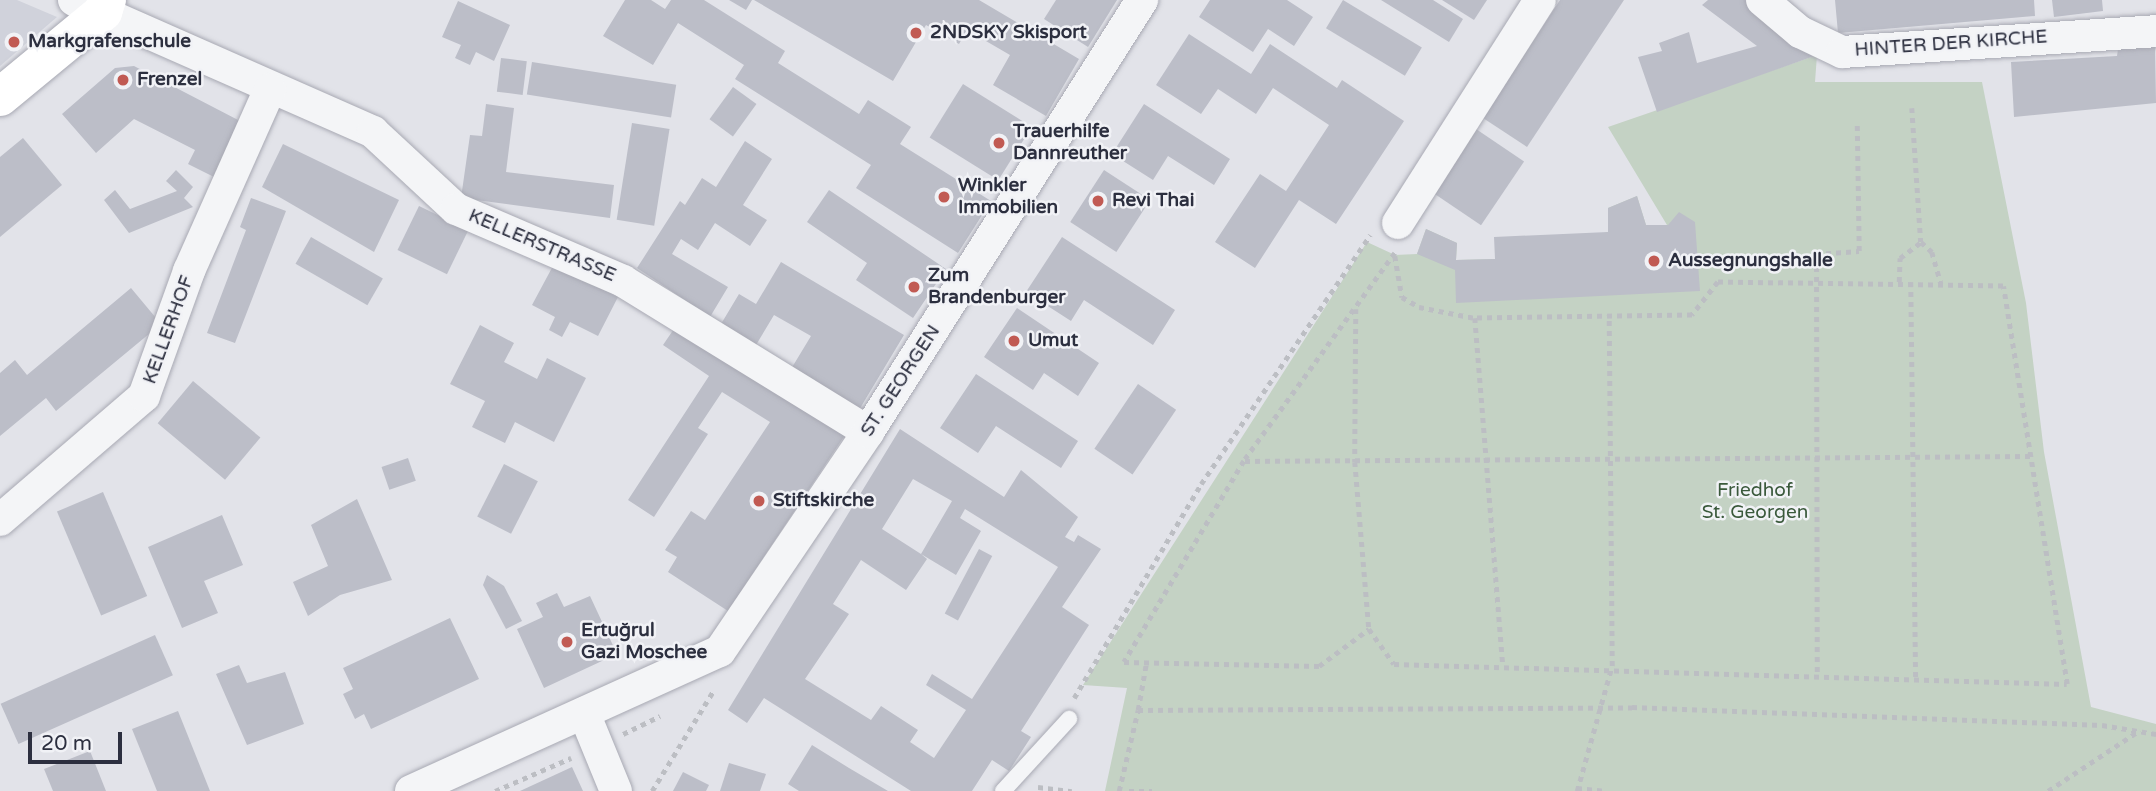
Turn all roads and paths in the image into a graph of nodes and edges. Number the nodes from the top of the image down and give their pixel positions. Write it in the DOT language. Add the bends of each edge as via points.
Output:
graph roads {
  1 [pos="1142,0"];
  2 [pos="1540,0"];
  3 [pos="1762,0"];
  4 [pos="94,4"];
  5 [pos="2156,30"];
  6 [pos="270,89"];
  7 [pos="0,97"];
  8 [pos="1912,108"];
  9 [pos="1857,122"];
  10 [pos="1398,223"];
  11 [pos="1921,242"];
  12 [pos="1395,255"];
  13 [pos="1817,280"];
  14 [pos="1899,282"];
  15 [pos="1911,282"];
  16 [pos="1941,284"];
  17 [pos="1356,308"];
  18 [pos="1609,314"];
  19 [pos="1475,318"];
  20 [pos="869,432"];
  21 [pos="1916,452"];
  22 [pos="1611,455"];
  23 [pos="1819,455"];
  24 [pos="2030,456"];
  25 [pos="1244,461"];
  26 [pos="1355,461"];
  27 [pos="1490,462"];
  28 [pos="0,520"];
  29 [pos="1369,629"];
  30 [pos="1146,664"];
  31 [pos="1503,665"];
  32 [pos="1612,666"];
  33 [pos="1817,672"];
  34 [pos="1916,678"];
  35 [pos="714,690"];
  36 [pos="1601,708"];
  37 [pos="1138,710"];
  38 [pos="584,713"];
  39 [pos="1069,719"];
  40 [pos="2140,730"];
  41 [pos="2156,734"];
  42 [pos="595,747"];
  43 [pos="1577,789"];
  44 [pos="411,791"];
  45 [pos="495,791"];
  46 [pos="616,791"];
  47 [pos="652,791"];
  48 [pos="1003,791"];
  49 [pos="1119,791"];
  50 [pos="1129,791"];
  51 [pos="1152,791"];
  52 [pos="1604,791"];
  53 [pos="2048,791"];
  1 -- 20 [label="street, ST. GEORGEN"];
  2 -- 10 [label="street"];
  3 -- 5 [label="street, HINTER DER KIRCHE" via="1800,33 1842,52"];
  4 -- 6 [label="street, KELLERSTRASSE"];
  4 -- 7 [label="street"];
  6 -- 20 [label="street, KELLERSTRASSE" via="373,132 456,209 623,281"];
  6 -- 28 [label="street, KELLERHOF" via="189,271 144,396"];
  8 -- 11 [label="path"];
  9 -- 13 [label="path" via="1859,251 1816,254"];
  10 -- 12 [label="path"];
  10 -- 39 [label="path" via="1365,237 1335,280 1078,682"];
  11 -- 14 [label="path" via="1900,258"];
  11 -- 16 [label="path" via="1932,253"];
  12 -- 17 [label="path"];
  12 -- 19 [label="path" via="1402,297 1419,307"];
  13 -- 14 [label="path"];
  13 -- 18 [label="path" via="1718,282 1692,315"];
  13 -- 23 [label="path"];
  14 -- 15 [label="path"];
  15 -- 16 [label="path"];
  15 -- 21 [label="path"];
  16 -- 24 [label="path" via="2003,286"];
  17 -- 25 [label="path"];
  17 -- 26 [label="path"];
  18 -- 19 [label="path"];
  18 -- 22 [label="path"];
  19 -- 27 [label="path"];
  20 -- 38 [label="street, ST. GEORGEN" via="720,651"];
  21 -- 23 [label="path"];
  21 -- 24 [label="path"];
  21 -- 34 [label="path"];
  22 -- 23 [label="path"];
  22 -- 27 [label="path"];
  22 -- 32 [label="path"];
  23 -- 33 [label="path"];
  24 -- 34 [label="path" via="2067,684"];
  25 -- 26 [label="path"];
  25 -- 30 [label="path" via="1124,662"];
  26 -- 27 [label="path"];
  26 -- 29 [label="path"];
  27 -- 31 [label="path"];
  29 -- 30 [label="path" via="1320,666"];
  29 -- 31 [label="path" via="1394,664"];
  30 -- 37 [label="path"];
  31 -- 32 [label="path"];
  32 -- 33 [label="path"];
  32 -- 36 [label="path"];
  33 -- 34 [label="path"];
  35 -- 47 [label="path"];
  36 -- 37 [label="path"];
  36 -- 40 [label="path"];
  36 -- 43 [label="path"];
  37 -- 49 [label="path"];
  38 -- 42 [label="street"];
  38 -- 44 [label="street"];
  39 -- 48 [label="lane"];
  40 -- 41 [label="path"];
  40 -- 53 [label="path"];
  42 -- 45 [label="path"];
  42 -- 46 [label="street"];
  43 -- 52 [label="path"];
  50 -- 51 [label="path"];
}
